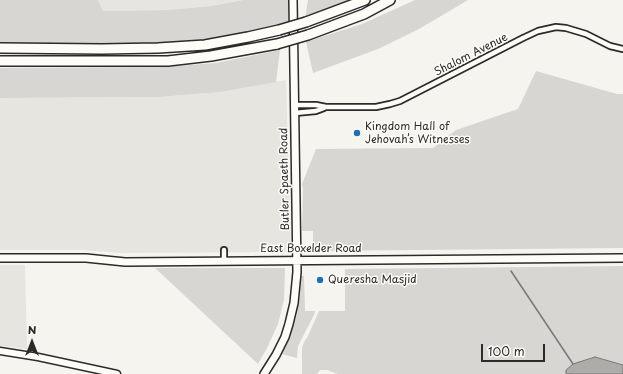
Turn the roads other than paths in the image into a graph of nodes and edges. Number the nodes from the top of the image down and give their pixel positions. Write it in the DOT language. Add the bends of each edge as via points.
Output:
graph roads {
  1 [pos="293,0"];
  2 [pos="365,0"];
  3 [pos="390,0"];
  4 [pos="0,48"];
  5 [pos="623,49"];
  6 [pos="0,61"];
  7 [pos="295,105"];
  8 [pos="326,107"];
  9 [pos="295,113"];
  10 [pos="224,250"];
  11 [pos="0,258"];
  12 [pos="623,258"];
  13 [pos="224,261"];
  14 [pos="297,261"];
  15 [pos="0,351"];
  16 [pos="116,374"];
  17 [pos="264,374"];
  1 -- 7 [label="main road, Butler Spaeth Road"];
  2 -- 4 [label="highway, bridge" via="279,30 205,45 102,49"];
  3 -- 6 [label="highway, bridge" via="364,14 308,35 278,44 211,56 168,60"];
  5 -- 8 [label="street, Shalom Avenue" via="610,46 586,34 556,27 538,31 390,104 376,107"];
  7 -- 8 [label="street, Shalom Avenue"];
  7 -- 9 [label="main road, Butler Spaeth Road"];
  8 -- 9 [label="street, Shalom Avenue"];
  9 -- 14 [label="main road, Butler Spaeth Road"];
  10 -- 13 [label="street"];
  11 -- 13 [label="main road, East Boxelder Road" via="86,258 125,262"];
  12 -- 14 [label="main road, East Boxelder Road"];
  13 -- 14 [label="main road, East Boxelder Road"];
  14 -- 17 [label="main road, Butler Spaeth Road" via="294,303 289,324 276,355"];
  15 -- 16 [label="street"];
}
